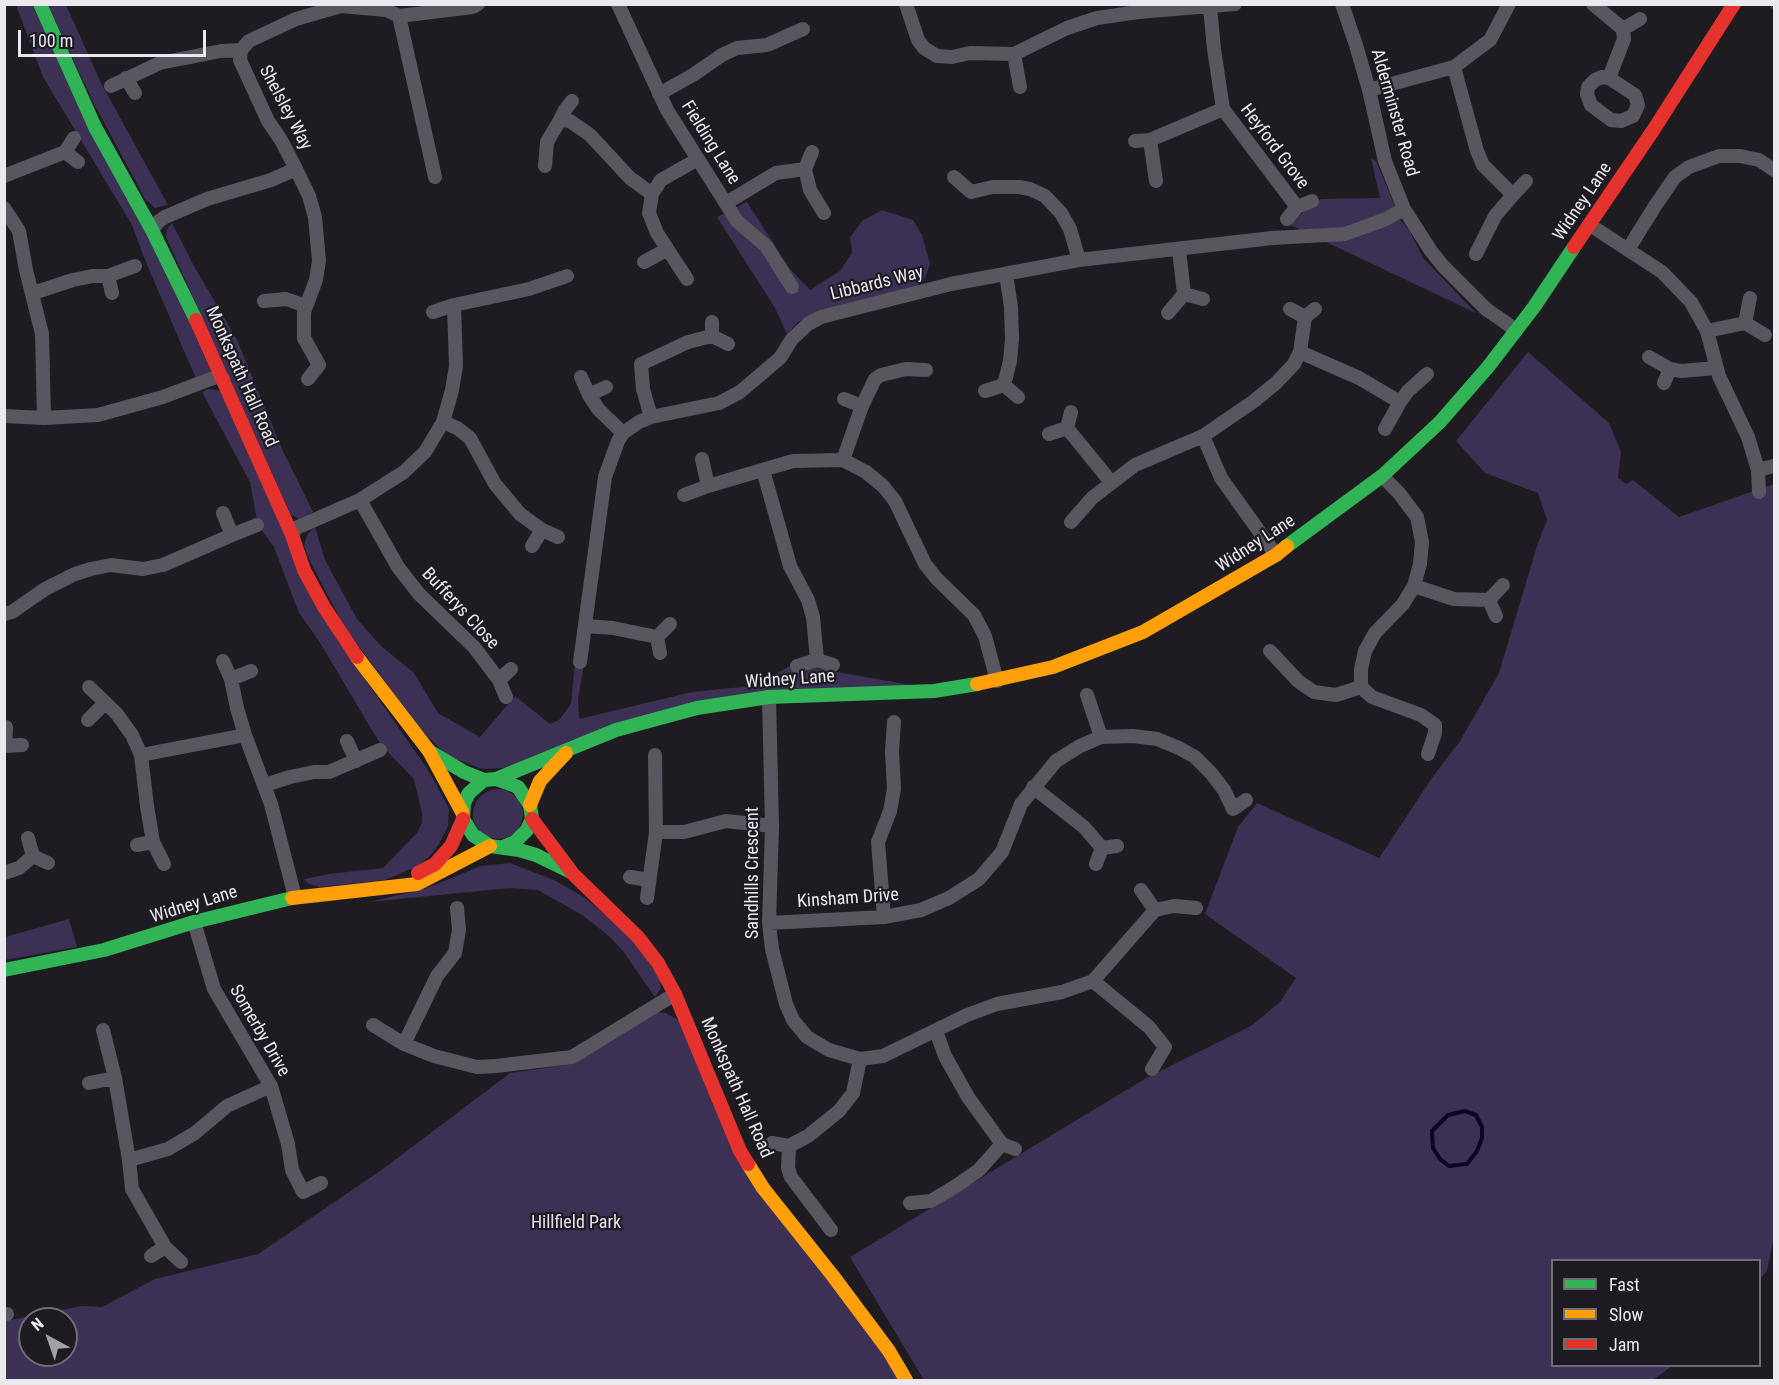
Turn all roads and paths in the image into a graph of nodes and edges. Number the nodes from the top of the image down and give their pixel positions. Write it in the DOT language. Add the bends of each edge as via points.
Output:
graph roads {
  1 [pos="40,4"];
  2 [pos="478,4"];
  3 [pos="618,4"];
  4 [pos="1234,4"];
  5 [pos="1342,4"];
  6 [pos="1509,4"];
  7 [pos="1593,4"];
  8 [pos="1734,4"];
  9 [pos="906,5"];
  10 [pos="1137,8"];
  11 [pos="1210,8"];
  12 [pos="399,16"];
  13 [pos="1640,19"];
  14 [pos="803,29"];
  15 [pos="1623,29"];
  16 [pos="241,50"];
  17 [pos="1014,54"];
  18 [pos="1454,67"];
  19 [pos="126,78"];
  20 [pos="1609,78"];
  21 [pos="111,86"];
  22 [pos="1020,87"];
  23 [pos="1369,90"];
  24 [pos="135,93"];
  25 [pos="659,94"];
  26 [pos="572,101"];
  27 [pos="1223,109"];
  28 [pos="560,120"];
  29 [pos="74,138"];
  30 [pos="1150,140"];
  31 [pos="1135,141"];
  32 [pos="65,152"];
  33 [pos="812,152"];
  34 [pos="698,159"];
  35 [pos="78,162"];
  36 [pos="544,166"];
  37 [pos="296,169"];
  38 [pos="805,169"];
  39 [pos="1774,170"];
  40 [pos="4,176"];
  41 [pos="435,177"];
  42 [pos="954,177"];
  43 [pos="1156,181"];
  44 [pos="1526,181"];
  45 [pos="652,194"];
  46 [pos="1513,195"];
  47 [pos="1312,201"];
  48 [pos="726,203"];
  49 [pos="1297,207"];
  50 [pos="4,208"];
  51 [pos="1404,209"];
  52 [pos="824,213"];
  53 [pos="1287,219"];
  54 [pos="1590,225"];
  55 [pos="152,230"];
  56 [pos="1629,249"];
  57 [pos="666,250"];
  58 [pos="1179,250"];
  59 [pos="1476,254"];
  60 [pos="1079,260"];
  61 [pos="644,262"];
  62 [pos="135,266"];
  63 [pos="1006,274"];
  64 [pos="108,276"];
  65 [pos="567,276"];
  66 [pos="687,279"];
  67 [pos="792,287"];
  68 [pos="33,292"];
  69 [pos="112,293"];
  70 [pos="1184,294"];
  71 [pos="1750,298"];
  72 [pos="1203,299"];
  73 [pos="264,301"];
  74 [pos="454,305"];
  75 [pos="306,306"];
  76 [pos="1290,309"];
  77 [pos="433,312"];
  78 [pos="1168,313"];
  79 [pos="1745,323"];
  80 [pos="1516,330"];
  81 [pos="1707,331"];
  82 [pos="1765,335"];
  83 [pos="728,344"];
  84 [pos="1300,352"];
  85 [pos="1649,357"];
  86 [pos="1670,369"];
  87 [pos="1716,369"];
  88 [pos="926,370"];
  89 [pos="1426,375"];
  90 [pos="581,377"];
  91 [pos="223,379"];
  92 [pos="308,379"];
  93 [pos="1664,383"];
  94 [pos="1004,385"];
  95 [pos="606,387"];
  96 [pos="985,391"];
  97 [pos="589,395"];
  98 [pos="1017,397"];
  99 [pos="844,399"];
  100 [pos="1400,402"];
  101 [pos="862,406"];
  102 [pos="1071,412"];
  103 [pos="4,416"];
  104 [pos="651,417"];
  105 [pos="44,418"];
  106 [pos="443,422"];
  107 [pos="1067,428"];
  108 [pos="1385,429"];
  109 [pos="623,433"];
  110 [pos="1049,434"];
  111 [pos="1203,436"];
  112 [pos="702,459"];
  113 [pos="843,460"];
  114 [pos="1774,466"];
  115 [pos="763,470"];
  116 [pos="1758,470"];
  117 [pos="1382,476"];
  118 [pos="1111,482"];
  119 [pos="708,486"];
  120 [pos="1759,492"];
  121 [pos="684,495"];
  122 [pos="360,500"];
  123 [pos="223,513"];
  124 [pos="1071,522"];
  125 [pos="257,525"];
  126 [pos="542,530"];
  127 [pos="232,535"];
  128 [pos="292,535"];
  129 [pos="558,537"];
  130 [pos="532,546"];
  131 [pos="1276,555"];
  132 [pos="1503,585"];
  133 [pos="1414,586"];
  134 [pos="1489,600"];
  135 [pos="4,614"];
  136 [pos="1496,616"];
  137 [pos="670,624"];
  138 [pos="586,626"];
  139 [pos="657,638"];
  140 [pos="1269,651"];
  141 [pos="660,653"];
  142 [pos="817,660"];
  143 [pos="223,661"];
  144 [pos="580,662"];
  145 [pos="833,665"];
  146 [pos="796,666"];
  147 [pos="511,669"];
  148 [pos="251,671"];
  149 [pos="231,679"];
  150 [pos="499,680"];
  151 [pos="997,681"];
  152 [pos="89,687"];
  153 [pos="1362,687"];
  154 [pos="1087,695"];
  155 [pos="506,697"];
  156 [pos="769,697"];
  157 [pos="105,703"];
  158 [pos="88,720"];
  159 [pos="894,722"];
  160 [pos="6,727"];
  161 [pos="245,735"];
  162 [pos="1101,738"];
  163 [pos="347,741"];
  164 [pos="22,745"];
  165 [pos="5,746"];
  166 [pos="380,750"];
  167 [pos="569,750"];
  168 [pos="429,751"];
  169 [pos="1428,754"];
  170 [pos="141,755"];
  171 [pos="655,755"];
  172 [pos="356,761"];
  173 [pos="490,779"];
  174 [pos="265,785"];
  175 [pos="1034,787"];
  176 [pos="1246,800"];
  177 [pos="531,812"];
  178 [pos="463,816"];
  179 [pos="772,826"];
  180 [pos="656,832"];
  181 [pos="28,838"];
  182 [pos="153,842"];
  183 [pos="137,845"];
  184 [pos="1117,846"];
  185 [pos="496,847"];
  186 [pos="1102,848"];
  187 [pos="33,856"];
  188 [pos="48,863"];
  189 [pos="164,864"];
  190 [pos="1096,864"];
  191 [pos="4,873"];
  192 [pos="573,874"];
  193 [pos="630,877"];
  194 [pos="649,880"];
  195 [pos="396,885"];
  196 [pos="1141,890"];
  197 [pos="295,897"];
  198 [pos="647,898"];
  199 [pos="457,908"];
  200 [pos="1196,908"];
  201 [pos="1155,910"];
  202 [pos="884,917"];
  203 [pos="194,922"];
  204 [pos="769,923"];
  205 [pos="4,970"];
  206 [pos="1093,981"];
  207 [pos="675,994"];
  208 [pos="373,1025"];
  209 [pos="103,1030"];
  210 [pos="936,1031"];
  211 [pos="404,1044"];
  212 [pos="860,1059"];
  213 [pos="1152,1068"];
  214 [pos="115,1078"];
  215 [pos="89,1083"];
  216 [pos="271,1086"];
  217 [pos="772,1143"];
  218 [pos="789,1146"];
  219 [pos="129,1160"];
  220 [pos="321,1183"];
  221 [pos="910,1203"];
  222 [pos="831,1230"];
  223 [pos="165,1247"];
  224 [pos="151,1256"];
  225 [pos="181,1262"];
  226 [pos="906,1380"];
  1 -- 55 [label="street, Monkspath Hall Road" via="94,127"];
  2 -- 12 [label="street, Shelsley Way"];
  3 -- 25 [label="street, Fielding Lane"];
  4 -- 11 [label="street"];
  5 -- 23 [label="street, Alderminster Road"];
  6 -- 18 [label="street" via="1490,40"];
  7 -- 15 [label="street"];
  8 -- 54 [label="street, Widney Lane"];
  9 -- 17 [label="street" via="918,40 937,56"];
  10 -- 11 [label="street"];
  10 -- 17 [label="street" via="1067,28"];
  11 -- 27 [label="street, Heyford Grove"];
  12 -- 16 [label="street, Shelsley Way" via="386,10 341,6 296,19 249,41"];
  12 -- 41 [label="street" via="422,154"];
  13 -- 15 [label="street"];
  14 -- 25 [label="street" via="779,48 737,48"];
  15 -- 20 [label="street"];
  16 -- 19 [label="street" via="160,63"];
  16 -- 37 [label="street, Shelsley Way" via="240,60 258,102"];
  17 -- 22 [label="street"];
  18 -- 23 [label="street"];
  18 -- 46 [label="street" via="1483,165"];
  19 -- 21 [label="street"];
  19 -- 24 [label="street"];
  23 -- 51 [label="street, Alderminster Road" via="1385,161"];
  25 -- 34 [label="street, Fielding Lane"];
  26 -- 28 [label="street"];
  27 -- 30 [label="street, Heyford Grove"];
  27 -- 49 [label="street, Heyford Grove"];
  28 -- 36 [label="street" via="547,142"];
  28 -- 45 [label="street" via="570,121 590,135 630,178"];
  29 -- 32 [label="street"];
  30 -- 31 [label="street, Heyford Grove"];
  30 -- 43 [label="street"];
  32 -- 35 [label="street"];
  32 -- 40 [label="street"];
  33 -- 38 [label="street"];
  34 -- 45 [label="street" via="661,180"];
  34 -- 48 [label="street, Fielding Lane"];
  37 -- 55 [label="street, Shelsley Way" via="207,199 165,217"];
  37 -- 75 [label="street" via="315,217 319,261"];
  38 -- 48 [label="street" via="776,173"];
  38 -- 52 [label="street" via="810,190"];
  39 -- 56 [label="street" via="1759,160 1730,156 1689,167 1675,177"];
  42 -- 60 [label="street" via="970,198 993,187 1019,187 1045,196 1071,229"];
  44 -- 46 [label="street"];
  45 -- 57 [label="street" via="649,213"];
  46 -- 59 [label="street" via="1481,230"];
  47 -- 49 [label="street, Heyford Grove"];
  48 -- 67 [label="street, Fielding Lane" via="737,221 766,246"];
  49 -- 53 [label="street, Heyford Grove"];
  50 -- 68 [label="street" via="19,231"];
  51 -- 58 [label="street, Libbards Way" via="1345,234 1272,238"];
  51 -- 80 [label="street, Alderminster Road" via="1443,266 1486,309"];
  54 -- 56 [label="street"];
  54 -- 80 [label="street, Widney Lane"];
  55 -- 91 [label="street, Monkspath Hall Road"];
  56 -- 81 [label="street" via="1676,285"];
  57 -- 61 [label="street"];
  57 -- 66 [label="street"];
  58 -- 60 [label="street, Libbards Way"];
  58 -- 70 [label="street"];
  60 -- 63 [label="street, Libbards Way"];
  62 -- 64 [label="street"];
  63 -- 94 [label="street" via="1012,339"];
  63 -- 104 [label="street, Libbards Way" via="820,317 792,339 780,358 740,392 719,403"];
  64 -- 68 [label="street" via="73,280"];
  64 -- 69 [label="street"];
  65 -- 74 [label="street" via="529,289"];
  68 -- 105 [label="street" via="42,334"];
  70 -- 72 [label="street"];
  70 -- 78 [label="street"];
  71 -- 79 [label="street"];
  73 -- 75 [label="street" via="286,299"];
  74 -- 77 [label="street"];
  74 -- 106 [label="street" via="456,366"];
  75 -- 92 [label="street" via="304,338 325,362"];
  76 -- 84 [label="street" via="1310,313"];
  79 -- 81 [label="street"];
  79 -- 82 [label="street"];
  80 -- 117 [label="street, Widney Lane" via="1440,422"];
  81 -- 87 [label="street"];
  83 -- 104 [label="street" via="712,329 642,364 643,389"];
  84 -- 100 [label="street" via="1359,378"];
  84 -- 111 [label="street" via="1276,383"];
  85 -- 86 [label="street"];
  86 -- 87 [label="street"];
  86 -- 93 [label="street"];
  87 -- 116 [label="street" via="1748,436"];
  88 -- 101 [label="street" via="906,369 881,375 875,379"];
  89 -- 100 [label="street"];
  90 -- 97 [label="street"];
  91 -- 105 [label="street" via="216,377 98,415"];
  91 -- 128 [label="street, Monkspath Hall Road"];
  94 -- 96 [label="street"];
  94 -- 98 [label="street"];
  95 -- 97 [label="street"];
  97 -- 109 [label="street"];
  99 -- 101 [label="street"];
  100 -- 108 [label="street"];
  101 -- 113 [label="street"];
  102 -- 107 [label="street"];
  103 -- 105 [label="street"];
  104 -- 109 [label="street, Libbards Way"];
  106 -- 122 [label="street" via="424,452 404,472"];
  106 -- 126 [label="street" via="471,438 495,484 520,514"];
  107 -- 110 [label="street"];
  107 -- 118 [label="street"];
  109 -- 138 [label="street" via="605,477"];
  111 -- 118 [label="street" via="1135,465"];
  111 -- 131 [label="street" via="1221,478"];
  112 -- 119 [label="street"];
  113 -- 115 [label="street" via="793,461"];
  113 -- 151 [label="street" via="866,472 895,501 925,564 974,615 985,636"];
  114 -- 116 [label="street"];
  115 -- 119 [label="street"];
  115 -- 142 [label="street" via="790,566 811,609"];
  116 -- 120 [label="street"];
  117 -- 131 [label="street, Widney Lane"];
  117 -- 133 [label="street" via="1417,518 1422,542"];
  118 -- 124 [label="street"];
  119 -- 121 [label="street"];
  122 -- 128 [label="street" via="296,528"];
  122 -- 150 [label="street, Bufferys Close" via="398,567 419,594 474,647"];
  123 -- 127 [label="street"];
  125 -- 127 [label="street"];
  126 -- 129 [label="street"];
  126 -- 130 [label="street"];
  127 -- 135 [label="street" via="163,565 143,569 111,565 91,568"];
  128 -- 168 [label="street, Monkspath Hall Road" via="304,570 341,633"];
  131 -- 151 [label="street, Widney Lane" via="1143,632 1053,667"];
  132 -- 134 [label="street"];
  133 -- 134 [label="street" via="1454,599"];
  133 -- 153 [label="street" via="1365,651"];
  134 -- 136 [label="street"];
  137 -- 139 [label="street"];
  138 -- 139 [label="street"];
  138 -- 144 [label="street"];
  139 -- 141 [label="street"];
  140 -- 153 [label="street" via="1280,672 1314,692 1336,695"];
  142 -- 145 [label="street"];
  142 -- 146 [label="street"];
  143 -- 149 [label="street"];
  147 -- 150 [label="street, Bufferys Close"];
  148 -- 149 [label="street"];
  149 -- 161 [label="street"];
  150 -- 155 [label="street, Bufferys Close"];
  151 -- 156 [label="street, Widney Lane" via="934,691"];
  152 -- 157 [label="street"];
  153 -- 169 [label="street" via="1372,697 1441,721"];
  154 -- 162 [label="street"];
  156 -- 167 [label="street, Widney Lane" via="669,715 616,730"];
  156 -- 179 [label="street, Sandhills Crescent"];
  157 -- 158 [label="street"];
  157 -- 170 [label="street" via="132,735"];
  159 -- 202 [label="street" via="894,789 878,843"];
  160 -- 165 [label="street"];
  161 -- 170 [label="street"];
  161 -- 174 [label="street"];
  162 -- 175 [label="street, Kinsham Drive" via="1056,761"];
  162 -- 176 [label="street, Kinsham Drive" via="1157,739 1179,748 1211,773 1224,790 1228,812"];
  163 -- 172 [label="street"];
  164 -- 165 [label="street"];
  166 -- 172 [label="street"];
  167 -- 173 [label="street, Widney Lane"];
  167 -- 177 [label="street, Widney Lane" via="540,781"];
  168 -- 173 [label="street, Monkspath Hall Road" via="464,772"];
  168 -- 178 [label="street, Monkspath Hall Road"];
  170 -- 182 [label="street"];
  171 -- 180 [label="street"];
  172 -- 174 [label="street" via="329,772"];
  173 -- 177 [label="street" via="518,787"];
  173 -- 178 [label="street" via="469,793"];
  174 -- 197 [label="street"];
  175 -- 186 [label="street" via="1084,827"];
  175 -- 202 [label="street, Kinsham Drive" via="1022,804 1002,852 979,879 921,910"];
  177 -- 185 [label="street" via="522,837"];
  177 -- 192 [label="street, Monkspath Hall Road"];
  178 -- 185 [label="street" via="473,835"];
  178 -- 195 [label="street, Widney Lane" via="451,846 435,864"];
  179 -- 180 [label="street" via="726,820 684,832"];
  179 -- 204 [label="street, Sandhills Crescent"];
  180 -- 194 [label="street"];
  181 -- 187 [label="street"];
  182 -- 183 [label="street"];
  182 -- 189 [label="street"];
  184 -- 186 [label="street"];
  185 -- 192 [label="street, Monkspath Hall Road" via="536,855"];
  185 -- 195 [label="street, Widney Lane" via="417,884"];
  186 -- 190 [label="street"];
  187 -- 188 [label="street"];
  187 -- 191 [label="street" via="19,868"];
  192 -- 207 [label="street, Monkspath Hall Road" via="638,937"];
  193 -- 194 [label="street"];
  194 -- 198 [label="street"];
  195 -- 197 [label="street, Widney Lane"];
  196 -- 201 [label="street"];
  197 -- 203 [label="street, Widney Lane"];
  199 -- 211 [label="street" via="455,953 437,976"];
  200 -- 201 [label="street" via="1174,906"];
  201 -- 206 [label="street, Sandhills Crescent"];
  202 -- 204 [label="street, Kinsham Drive"];
  203 -- 205 [label="street, Widney Lane" via="104,950"];
  203 -- 216 [label="street, Somerby Drive" via="214,989"];
  204 -- 212 [label="street, Sandhills Crescent" via="777,975 793,1020 807,1037 829,1050"];
  206 -- 210 [label="street, Sandhills Crescent" via="1062,992 997,1004"];
  206 -- 213 [label="street" via="1149,1028 1165,1047"];
  207 -- 211 [label="street" via="572,1057 477,1066"];
  207 -- 226 [label="street, Monkspath Hall Road" via="740,1151 763,1188 833,1276"];
  208 -- 211 [label="street"];
  209 -- 214 [label="street"];
  210 -- 212 [label="street, Sandhills Crescent" via="883,1056"];
  210 -- 221 [label="street" via="945,1056 969,1097 1008,1147 932,1201"];
  212 -- 218 [label="street" via="853,1093 839,1111"];
  214 -- 215 [label="street"];
  214 -- 219 [label="street"];
  216 -- 219 [label="street" via="227,1106 168,1149"];
  216 -- 220 [label="street, Somerby Drive" via="300,1196"];
  217 -- 218 [label="street"];
  218 -- 222 [label="street" via="791,1176"];
  219 -- 223 [label="street" via="132,1189"];
  223 -- 224 [label="street"];
  223 -- 225 [label="street"];
}
